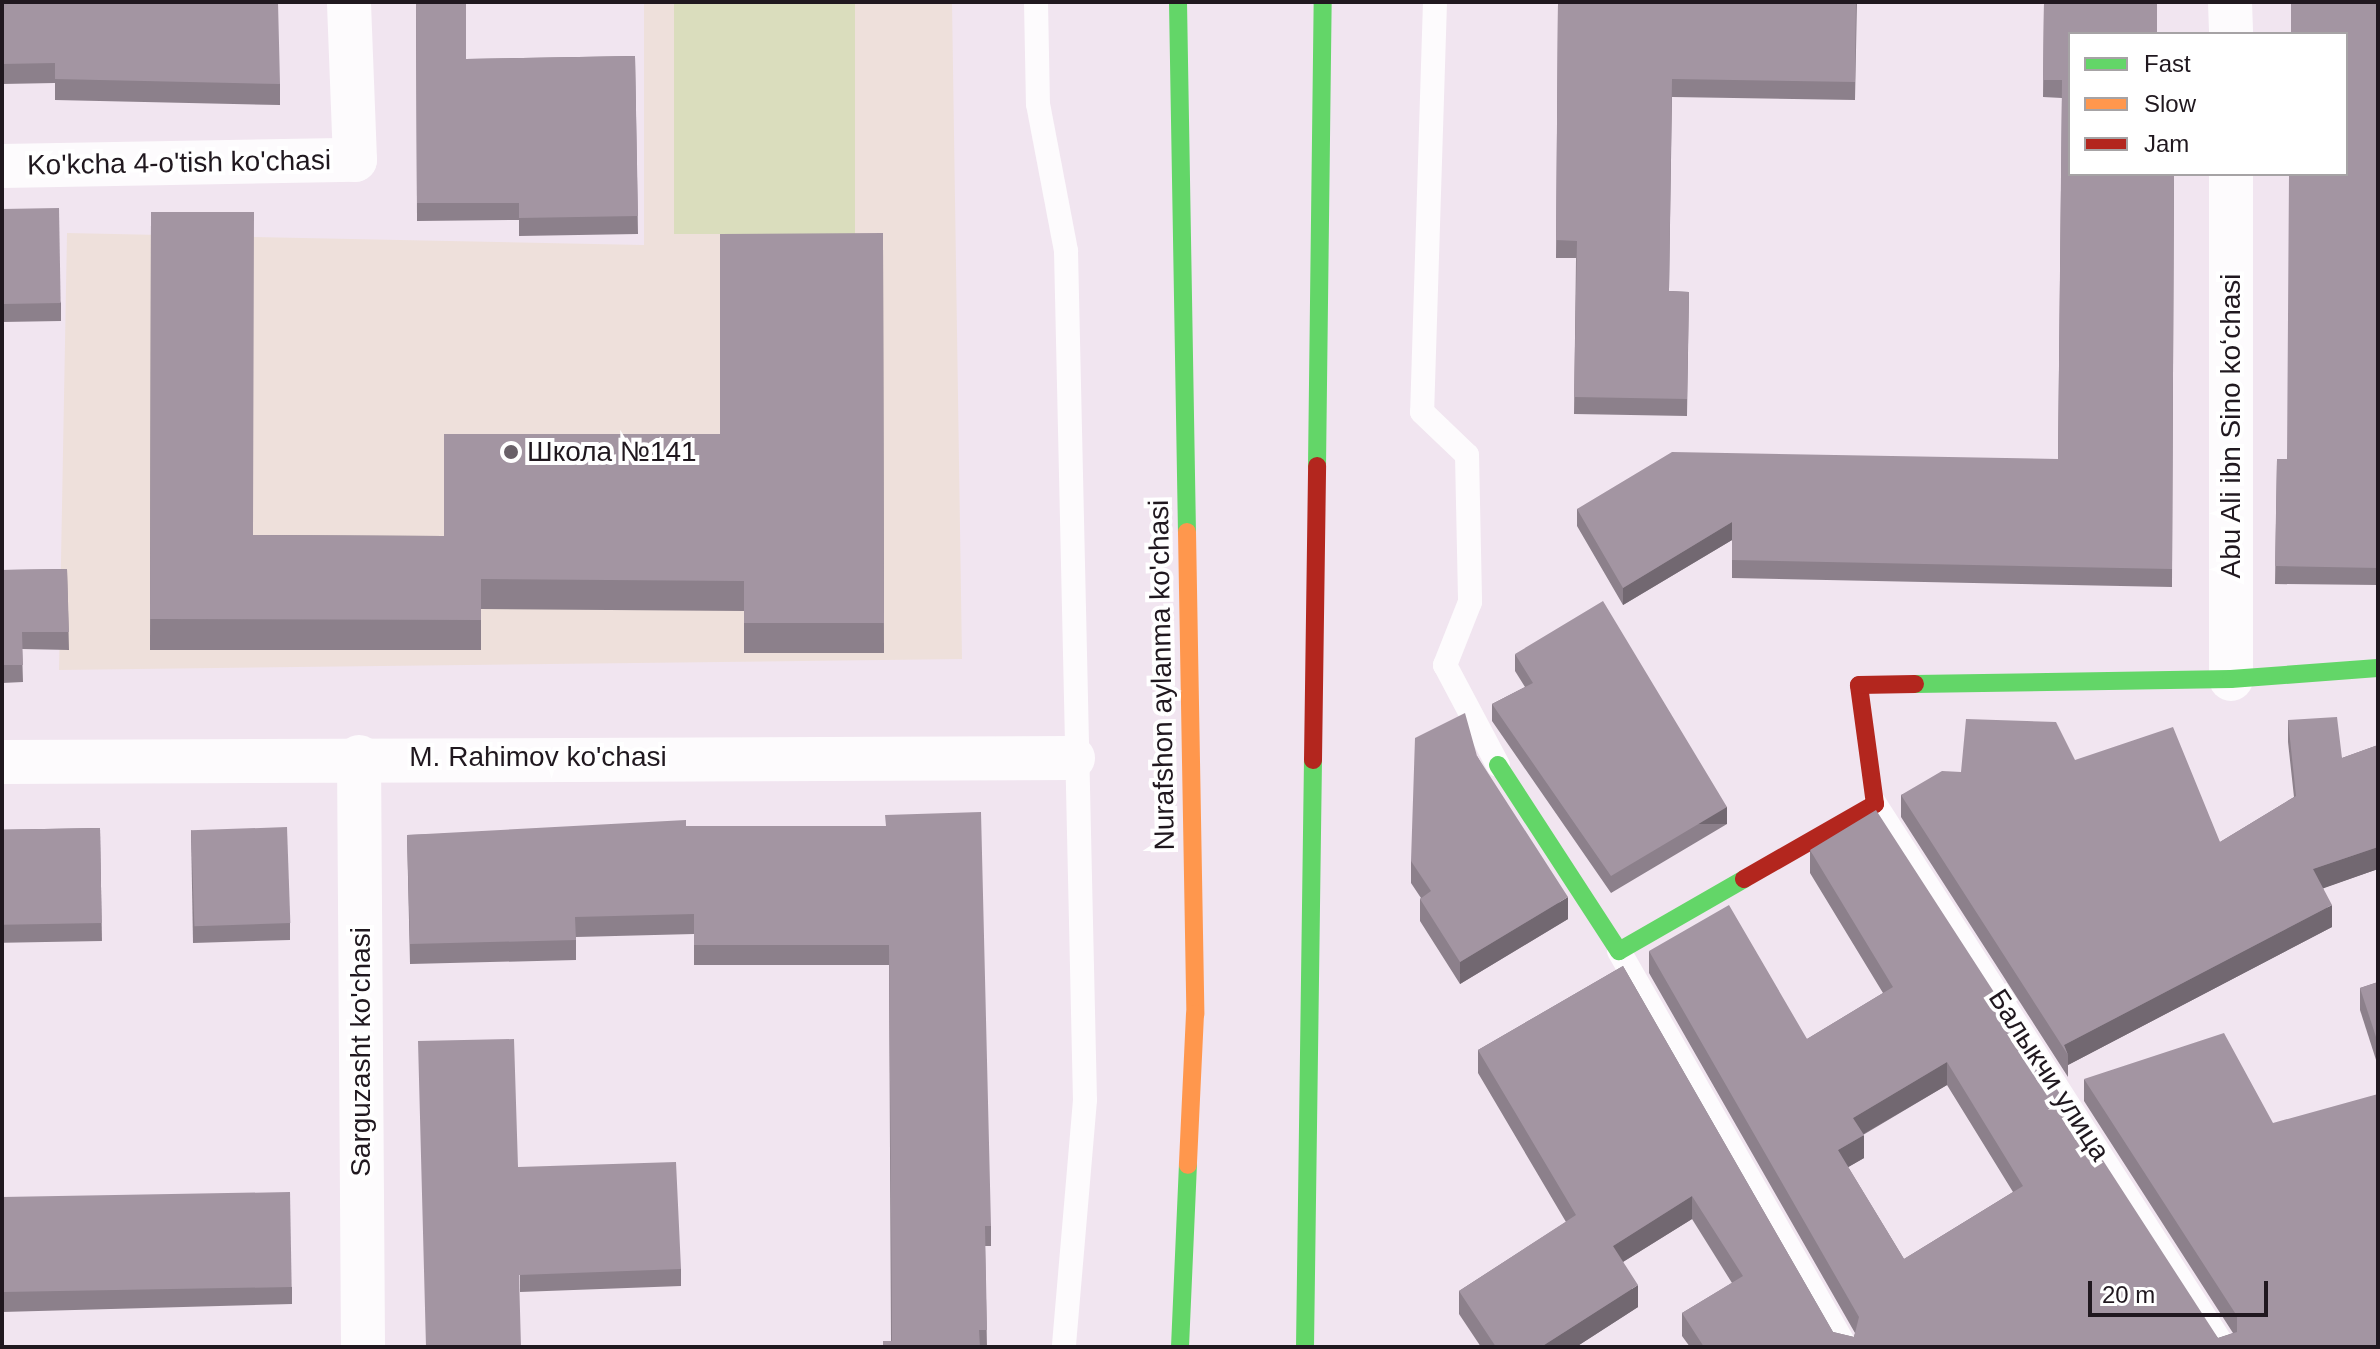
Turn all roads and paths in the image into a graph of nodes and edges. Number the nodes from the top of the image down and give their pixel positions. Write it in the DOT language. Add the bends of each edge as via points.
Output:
graph roads {
  1 [pos="349,2"];
  2 [pos="1036,2"];
  3 [pos="1178,2"];
  4 [pos="1323,2"];
  5 [pos="1435,2"];
  6 [pos="2230,2"];
  7 [pos="2231,32"];
  8 [pos="2,166"];
  9 [pos="2231,176"];
  10 [pos="2378,668"];
  11 [pos="2231,679"];
  12 [pos="359,757"];
  13 [pos="1073,758"];
  14 [pos="2,762"];
  15 [pos="1498,765"];
  16 [pos="1875,804"];
  17 [pos="1619,951"];
  18 [pos="363,1347"];
  19 [pos="1064,1347"];
  20 [pos="1180,1347"];
  21 [pos="1305,1347"];
  22 [pos="1846,1347"];
  23 [pos="2224,1347"];
  1 -- 8 [label="street, Ko'kcha 4-o'tish ko'chasi" via="355,160"];
  2 -- 13 [label="lane" via="1038,104 1066,251"];
  3 -- 20 [label="main road, Nurafshon aylanma ko'chasi" via="1195,1014"];
  4 -- 21 [label="main road"];
  5 -- 15 [label="lane" via="1422,412 1467,455 1470,602 1445,665"];
  6 -- 7 [label="street"];
  9 -- 11 [label="street, Abu Ali ibn Sino koʻchasi"];
  10 -- 11 [label="main road, Балыкчи улица"];
  11 -- 16 [label="main road, Балыкчи улица" via="1859,685"];
  12 -- 13 [label="street, M. Rahimov ko'chasi"];
  12 -- 14 [label="street, M. Rahimov ko'chasi"];
  12 -- 18 [label="street, Sarguzasht ko'chasi"];
  13 -- 19 [label="lane" via="1085,1100"];
  15 -- 17 [label="main road"];
  16 -- 17 [label="main road"];
  16 -- 23 [label="lane, Балыкчи улица"];
  17 -- 22 [label="lane"];
}
